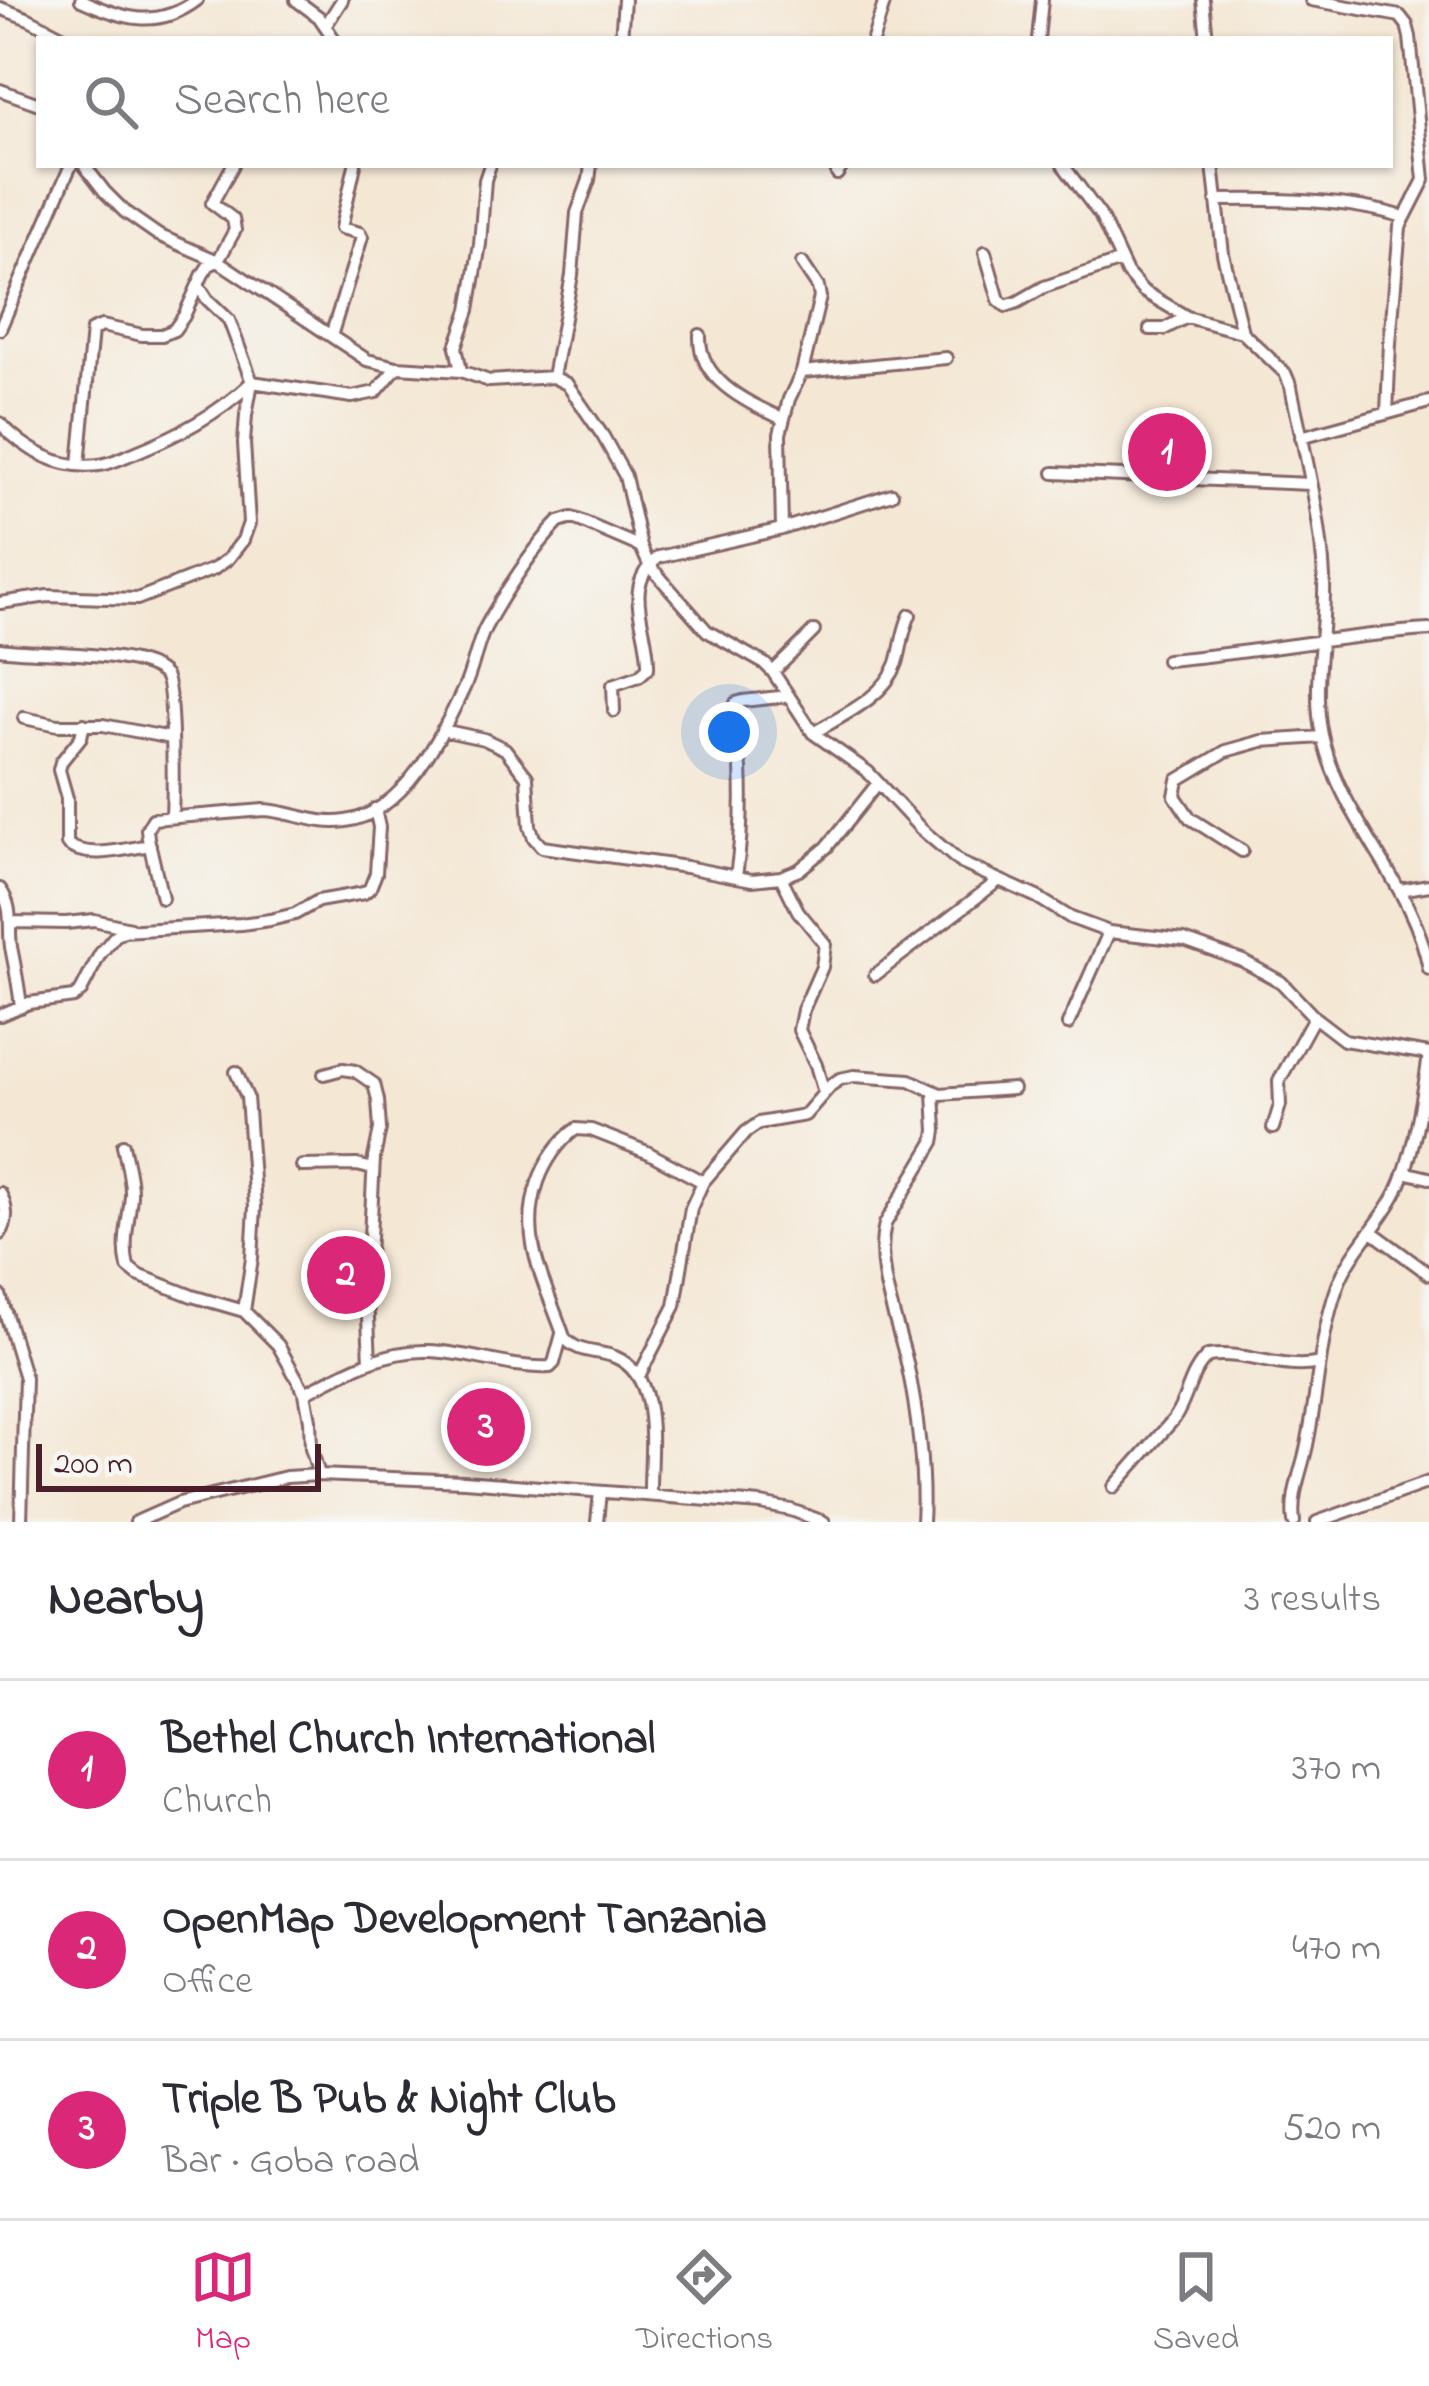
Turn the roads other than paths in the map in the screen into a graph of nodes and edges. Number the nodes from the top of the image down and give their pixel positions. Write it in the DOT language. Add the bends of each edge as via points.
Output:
graph roads {
  1 [pos="81,0"];
  2 [pos="197,0"];
  3 [pos="296,0"];
  4 [pos="342,0"];
  5 [pos="624,0"];
  6 [pos="885,0"];
  7 [pos="1042,0"];
  8 [pos="1203,0"];
  9 [pos="1312,0"];
  10 [pos="1386,6"];
  11 [pos="0,8"];
  12 [pos="326,25"];
  13 [pos="62,36"];
  14 [pos="332,36"];
  15 [pos="621,36"];
  16 [pos="874,36"];
  17 [pos="1038,36"];
  18 [pos="1207,36"];
  19 [pos="0,89"];
  20 [pos="36,103"];
  21 [pos="70,168"];
  22 [pos="86,168"];
  23 [pos="230,168"];
  24 [pos="354,168"];
  25 [pos="591,168"];
  26 [pos="1065,168"];
  27 [pos="1213,168"];
  28 [pos="488,169"];
  29 [pos="1216,200"];
  30 [pos="1403,217"];
  31 [pos="985,252"];
  32 [pos="218,261"];
  33 [pos="1121,261"];
  34 [pos="802,263"];
  35 [pos="198,284"];
  36 [pos="1187,317"];
  37 [pos="0,329"];
  38 [pos="1150,329"];
  39 [pos="1242,332"];
  40 [pos="700,335"];
  41 [pos="331,336"];
  42 [pos="946,358"];
  43 [pos="398,367"];
  44 [pos="461,371"];
  45 [pos="802,372"];
  46 [pos="553,377"];
  47 [pos="252,382"];
  48 [pos="1429,402"];
  49 [pos="1387,413"];
  50 [pos="784,419"];
  51 [pos="0,423"];
  52 [pos="1301,437"];
  53 [pos="80,465"];
  54 [pos="1054,473"];
  55 [pos="1311,484"];
  56 [pos="892,494"];
  57 [pos="782,530"];
  58 [pos="641,547"];
  59 [pos="649,565"];
  60 [pos="0,602"];
  61 [pos="910,615"];
  62 [pos="1429,630"];
  63 [pos="814,631"];
  64 [pos="1323,641"];
  65 [pos="0,649"];
  66 [pos="1167,660"];
  67 [pos="773,672"];
  68 [pos="788,695"];
  69 [pos="614,711"];
  70 [pos="24,718"];
  71 [pos="85,724"];
  72 [pos="442,730"];
  73 [pos="813,733"];
  74 [pos="1322,737"];
  75 [pos="171,739"];
  76 [pos="878,783"];
  77 [pos="375,809"];
  78 [pos="172,816"];
  79 [pos="150,845"];
  80 [pos="1242,851"];
  81 [pos="736,877"];
  82 [pos="781,877"];
  83 [pos="998,880"];
  84 [pos="1429,885"];
  85 [pos="0,889"];
  86 [pos="1400,890"];
  87 [pos="162,898"];
  88 [pos="13,922"];
  89 [pos="133,929"];
  90 [pos="1109,932"];
  91 [pos="1429,967"];
  92 [pos="875,975"];
  93 [pos="21,1007"];
  94 [pos="0,1015"];
  95 [pos="1314,1017"];
  96 [pos="1067,1024"];
  97 [pos="1429,1054"];
  98 [pos="236,1072"];
  99 [pos="324,1074"];
  100 [pos="1013,1089"];
  101 [pos="824,1093"];
  102 [pos="934,1093"];
  103 [pos="1273,1128"];
  104 [pos="123,1145"];
  105 [pos="302,1166"];
  106 [pos="374,1168"];
  107 [pos="1405,1172"];
  108 [pos="1429,1178"];
  109 [pos="703,1182"];
  110 [pos="0,1193"];
  111 [pos="1372,1232"];
  112 [pos="0,1234"];
  113 [pos="1429,1274"];
  114 [pos="0,1295"];
  115 [pos="244,1312"];
  116 [pos="562,1332"];
  117 [pos="370,1361"];
  118 [pos="1320,1364"];
  119 [pos="639,1376"];
  120 [pos="304,1393"];
  121 [pos="320,1475"];
  122 [pos="1429,1482"];
  123 [pos="1114,1487"];
  124 [pos="600,1492"];
  125 [pos="650,1495"];
  126 [pos="170,1505"];
  127 [pos="1355,1508"];
  128 [pos="21,1522"];
  129 [pos="136,1522"];
  130 [pos="174,1522"];
  131 [pos="597,1522"];
  132 [pos="824,1522"];
  133 [pos="922,1522"];
  134 [pos="1294,1522"];
  135 [pos="1317,1522"];
  136 [pos="1365,1522"];
  1 -- 2 [label="street" via="155,20"];
  3 -- 12 [label="street"];
  4 -- 12 [label="street"];
  5 -- 15 [label="street"];
  6 -- 16 [label="street"];
  7 -- 17 [label="street"];
  8 -- 18 [label="street"];
  9 -- 10 [label="street"];
  10 -- 30 [label="street" via="1407,25 1416,78 1424,180"];
  11 -- 13 [label="street"];
  12 -- 14 [label="street"];
  19 -- 20 [label="street"];
  21 -- 37 [label="street"];
  22 -- 32 [label="street" via="125,212"];
  23 -- 32 [label="street" via="212,201 236,226"];
  24 -- 41 [label="street" via="341,229 362,237"];
  25 -- 46 [label="street"];
  26 -- 33 [label="street"];
  27 -- 29 [label="street"];
  28 -- 44 [label="street" via="476,272 456,347"];
  29 -- 30 [label="street" via="1285,200"];
  29 -- 39 [label="street"];
  30 -- 49 [label="street"];
  31 -- 33 [label="street" via="1006,306"];
  32 -- 35 [label="street"];
  32 -- 41 [label="street"];
  33 -- 36 [label="street" via="1144,291"];
  34 -- 45 [label="street" via="820,297"];
  35 -- 47 [label="street" via="229,320"];
  35 -- 53 [label="street" via="168,333 92,330"];
  36 -- 38 [label="street"];
  36 -- 39 [label="street"];
  39 -- 52 [label="street" via="1286,373"];
  40 -- 50 [label="street" via="706,368"];
  41 -- 43 [label="street" via="367,360"];
  42 -- 45 [label="street"];
  43 -- 44 [label="street"];
  43 -- 47 [label="street" via="376,392 352,397"];
  44 -- 46 [label="street" via="489,381"];
  45 -- 50 [label="street"];
  46 -- 58 [label="street" via="567,384 625,476"];
  47 -- 53 [label="street" via="181,434"];
  47 -- 60 [label="street" via="244,442 249,523 228,559 137,599"];
  48 -- 49 [label="street"];
  49 -- 52 [label="street"];
  50 -- 57 [label="street"];
  51 -- 53 [label="street" via="37,454"];
  52 -- 55 [label="street"];
  54 -- 55 [label="street"];
  55 -- 64 [label="street"];
  56 -- 57 [label="street"];
  57 -- 59 [label="street"];
  58 -- 59 [label="street"];
  58 -- 72 [label="street" via="572,518 559,522 499,602"];
  59 -- 67 [label="street" via="707,632"];
  59 -- 69 [label="street" via="638,585 648,668 613,685"];
  61 -- 73 [label="street" via="881,689"];
  62 -- 64 [label="street"];
  63 -- 67 [label="street"];
  64 -- 66 [label="street"];
  64 -- 74 [label="street"];
  65 -- 75 [label="street" via="155,668 169,687"];
  67 -- 68 [label="street"];
  68 -- 73 [label="street"];
  68 -- 81 [label="street" via="733,708 741,775"];
  70 -- 71 [label="street"];
  71 -- 75 [label="street"];
  71 -- 79 [label="street" via="58,770 67,844 79,852"];
  72 -- 77 [label="street" via="404,788"];
  72 -- 81 [label="street" via="505,749 527,777 530,826 542,847"];
  73 -- 76 [label="street"];
  74 -- 80 [label="street" via="1226,751 1178,780 1175,796 1190,818"];
  74 -- 86 [label="street" via="1342,790"];
  75 -- 78 [label="street"];
  76 -- 82 [label="street" via="827,847"];
  76 -- 83 [label="street" via="961,863"];
  77 -- 78 [label="street" via="343,822 264,810"];
  77 -- 89 [label="street" via="376,873 364,893 269,920"];
  78 -- 79 [label="street" via="149,824"];
  79 -- 87 [label="street"];
  81 -- 82 [label="street"];
  82 -- 101 [label="street" via="826,948 800,1030"];
  83 -- 90 [label="street"];
  83 -- 92 [label="street"];
  84 -- 86 [label="street"];
  85 -- 88 [label="street"];
  86 -- 91 [label="street"];
  88 -- 89 [label="street" via="94,920"];
  88 -- 93 [label="street"];
  89 -- 93 [label="street" via="115,936 74,997"];
  90 -- 95 [label="street" via="1226,954 1281,982"];
  90 -- 96 [label="street"];
  93 -- 94 [label="street"];
  95 -- 97 [label="street" via="1344,1040"];
  95 -- 103 [label="street" via="1279,1081"];
  97 -- 107 [label="street"];
  98 -- 115 [label="street" via="247,1097 255,1207"];
  99 -- 106 [label="street" via="355,1071 377,1090"];
  100 -- 102 [label="street"];
  101 -- 102 [label="street" via="840,1079 872,1076 910,1080"];
  101 -- 109 [label="street" via="806,1114 746,1132"];
  102 -- 133 [label="street" via="934,1142 882,1238 912,1388"];
  104 -- 115 [label="street" via="128,1267"];
  105 -- 106 [label="street"];
  106 -- 117 [label="street"];
  107 -- 108 [label="street"];
  107 -- 111 [label="street"];
  109 -- 116 [label="street" via="590,1130 571,1132 542,1170 529,1214 531,1246"];
  109 -- 119 [label="street" via="674,1306"];
  110 -- 112 [label="street"];
  111 -- 113 [label="street"];
  111 -- 118 [label="street" via="1336,1290"];
  114 -- 128 [label="street" via="25,1378"];
  115 -- 120 [label="street" via="286,1356"];
  116 -- 117 [label="street" via="550,1367 428,1351"];
  116 -- 119 [label="street" via="572,1347 616,1357"];
  117 -- 120 [label="street"];
  118 -- 123 [label="street" via="1208,1356 1182,1408"];
  118 -- 134 [label="street"];
  119 -- 125 [label="street" via="652,1429"];
  120 -- 121 [label="street"];
  121 -- 124 [label="street"];
  121 -- 126 [label="street"];
  122 -- 127 [label="street"];
  124 -- 125 [label="street"];
  124 -- 131 [label="street"];
  125 -- 132 [label="street" via="761,1504"];
  126 -- 129 [label="street"];
  126 -- 130 [label="street"];
  127 -- 135 [label="street"];
  127 -- 136 [label="street"];
}
